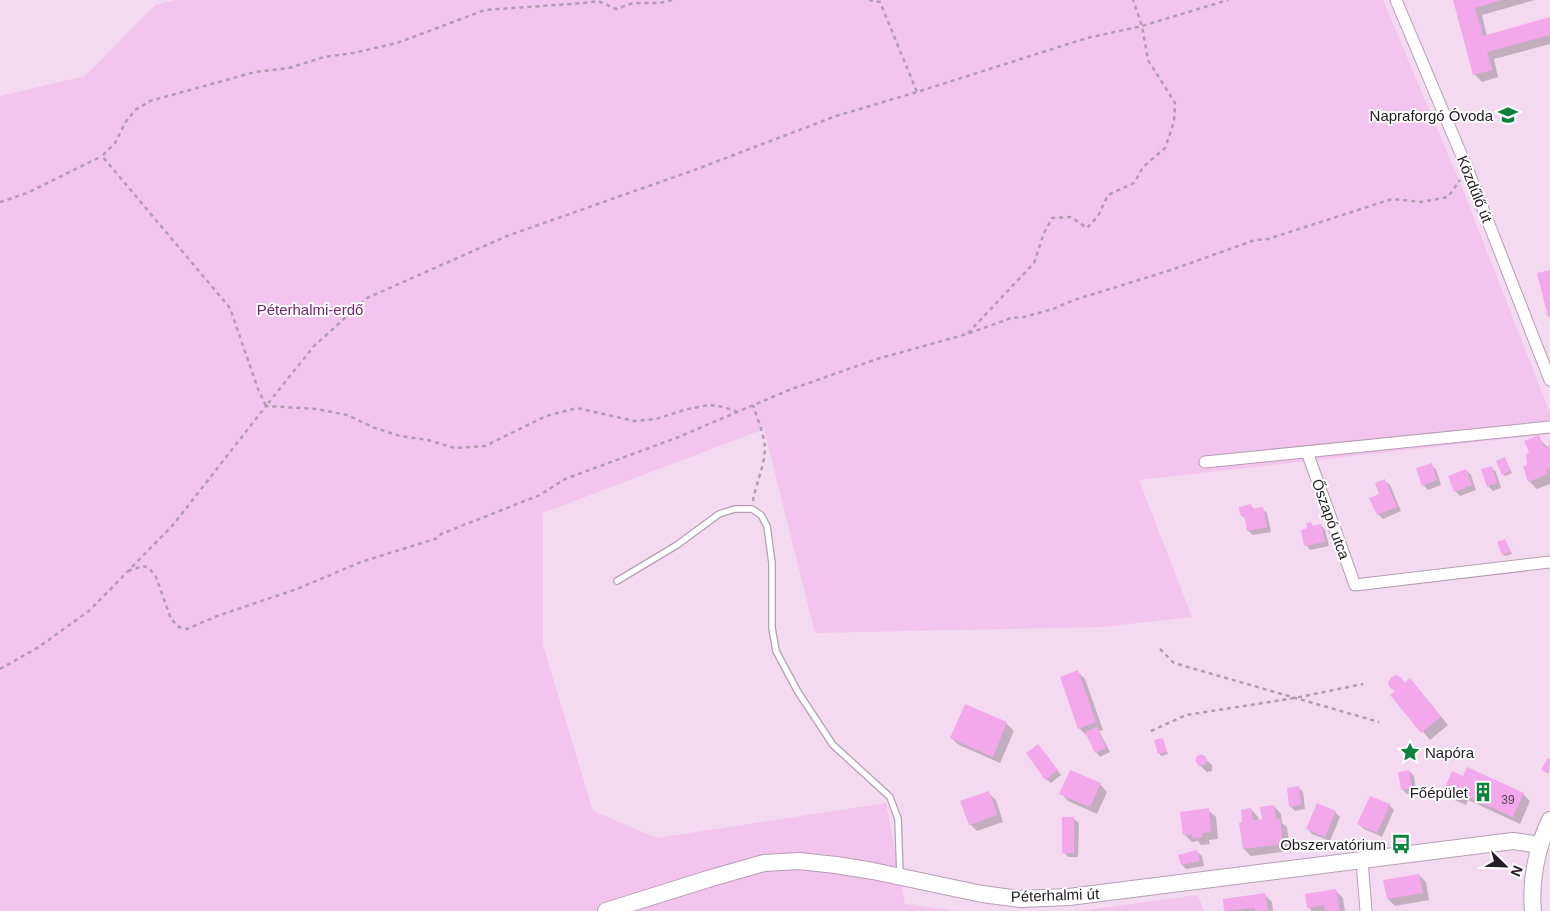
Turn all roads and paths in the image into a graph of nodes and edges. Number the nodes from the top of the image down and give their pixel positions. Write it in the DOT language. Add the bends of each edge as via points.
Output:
graph roads {
  1 [pos="672,0"];
  2 [pos="869,0"];
  3 [pos="1133,0"];
  4 [pos="1228,0"];
  5 [pos="1396,0"];
  6 [pos="1142,26"];
  7 [pos="917,92"];
  8 [pos="102,156"];
  9 [pos="1469,173"];
  10 [pos="0,202"];
  11 [pos="967,334"];
  12 [pos="1544,350"];
  13 [pos="1550,380"];
  14 [pos="754,405"];
  15 [pos="266,406"];
  16 [pos="738,412"];
  17 [pos="1550,427"];
  18 [pos="1307,452"];
  19 [pos="1205,462"];
  20 [pos="752,509"];
  21 [pos="1550,562"];
  22 [pos="128,571"];
  23 [pos="617,581"];
  24 [pos="1160,649"];
  25 [pos="0,669"];
  26 [pos="1363,684"];
  27 [pos="1295,698"];
  28 [pos="1379,722"];
  29 [pos="1151,731"];
  30 [pos="1550,820"];
  31 [pos="1540,845"];
  32 [pos="1362,861"];
  33 [pos="900,877"];
  34 [pos="606,911"];
  35 [pos="1366,911"];
  36 [pos="1533,911"];
  1 -- 8 [label="path" via="633,3 616,9 598,1 485,10 398,43 324,57 289,68 255,72 150,101 135,110 115,143"];
  2 -- 7 [label="path" via="880,2"];
  3 -- 6 [label="path"];
  4 -- 6 [label="path"];
  5 -- 9 [label="street, Közdűlő út"];
  6 -- 7 [label="path" via="1087,38"];
  6 -- 11 [label="path" via="1148,60 1175,103 1174,122 1165,148 1143,167 1134,183 1108,196 1088,228 1071,217 1052,218 1034,263"];
  7 -- 15 [label="path" via="836,116 507,236 367,298 314,346"];
  8 -- 10 [label="path" via="27,193"];
  8 -- 15 [label="path" via="230,308"];
  9 -- 11 [label="path" via="1448,197 1422,202 1392,199"];
  9 -- 12 [label="street, Közdűlő út"];
  11 -- 14 [label="path" via="877,360"];
  12 -- 13 [label="street, Közdűlő út"];
  14 -- 16 [label="path"];
  14 -- 20 [label="path" via="765,446"];
  15 -- 16 [label="path" via="316,409 347,415 400,436 455,448 485,446 546,416 577,408 634,421 708,406"];
  15 -- 22 [label="path" via="173,525"];
  16 -- 22 [label="path" via="565,478 540,495 441,534 438,538 361,562 187,629 178,627 171,619 156,577 149,568 143,566"];
  17 -- 18 [label="street"];
  18 -- 19 [label="street"];
  18 -- 21 [label="street, Őszapó utca" via="1355,585"];
  20 -- 23 [label="lane" via="735,509 719,514"];
  20 -- 33 [label="lane" via="761,515 767,526 776,651 833,745 890,797 898,819"];
  22 -- 25 [label="path" via="90,610 39,647"];
  24 -- 27 [label="path" via="1174,663"];
  26 -- 27 [label="path"];
  27 -- 28 [label="path"];
  27 -- 29 [label="path" via="1186,715"];
  30 -- 31 [label="street"];
  31 -- 32 [label="street, Péterhalmi út" via="1513,841"];
  31 -- 36 [label="street" via="1534,875"];
  32 -- 33 [label="street, Péterhalmi út" via="1069,897 1020,899"];
  32 -- 35 [label="street"];
  33 -- 34 [label="street, Péterhalmi út" via="799,861 764,863"];
}
